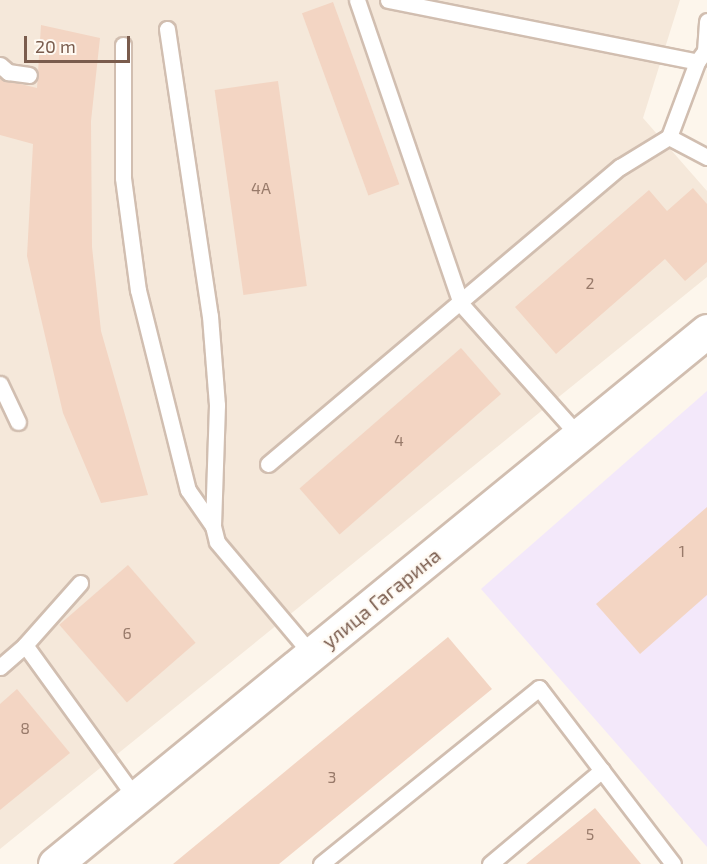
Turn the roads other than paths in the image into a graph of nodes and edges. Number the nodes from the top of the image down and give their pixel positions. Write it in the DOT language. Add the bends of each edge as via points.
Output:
graph roads {
  1 [pos="357,0"];
  2 [pos="388,0"];
  3 [pos="707,21"];
  4 [pos="167,29"];
  5 [pos="123,45"];
  6 [pos="697,62"];
  7 [pos="0,65"];
  8 [pos="29,75"];
  9 [pos="669,136"];
  10 [pos="707,157"];
  11 [pos="461,304"];
  12 [pos="707,331"];
  13 [pos="0,384"];
  14 [pos="18,422"];
  15 [pos="579,436"];
  16 [pos="268,464"];
  17 [pos="213,526"];
  18 [pos="80,583"];
  19 [pos="25,645"];
  20 [pos="312,655"];
  21 [pos="0,667"];
  22 [pos="602,770"];
  23 [pos="135,797"];
  24 [pos="73,858"];
  25 [pos="321,864"];
  26 [pos="490,864"];
  27 [pos="673,864"];
  1 -- 11 [label="lane"];
  2 -- 6 [label="lane"];
  3 -- 6 [label="lane" via="705,51"];
  4 -- 17 [label="lane" via="210,316 217,405"];
  5 -- 17 [label="lane" via="123,178 138,290 188,490"];
  6 -- 9 [label="lane"];
  7 -- 8 [label="lane" via="8,72"];
  9 -- 10 [label="lane"];
  9 -- 11 [label="lane" via="620,166"];
  11 -- 15 [label="lane"];
  11 -- 16 [label="lane"];
  12 -- 15 [label="main road, улица Гагарина"];
  13 -- 14 [label="lane"];
  15 -- 20 [label="main road, улица Гагарина"];
  17 -- 20 [label="lane" via="217,542"];
  18 -- 19 [label="lane"];
  19 -- 21 [label="lane"];
  19 -- 23 [label="lane"];
  20 -- 23 [label="main road, улица Гагарина"];
  22 -- 25 [label="lane" via="539,688"];
  22 -- 26 [label="lane"];
  22 -- 27 [label="lane"];
  23 -- 24 [label="main road, улица Гагарина"];
}
